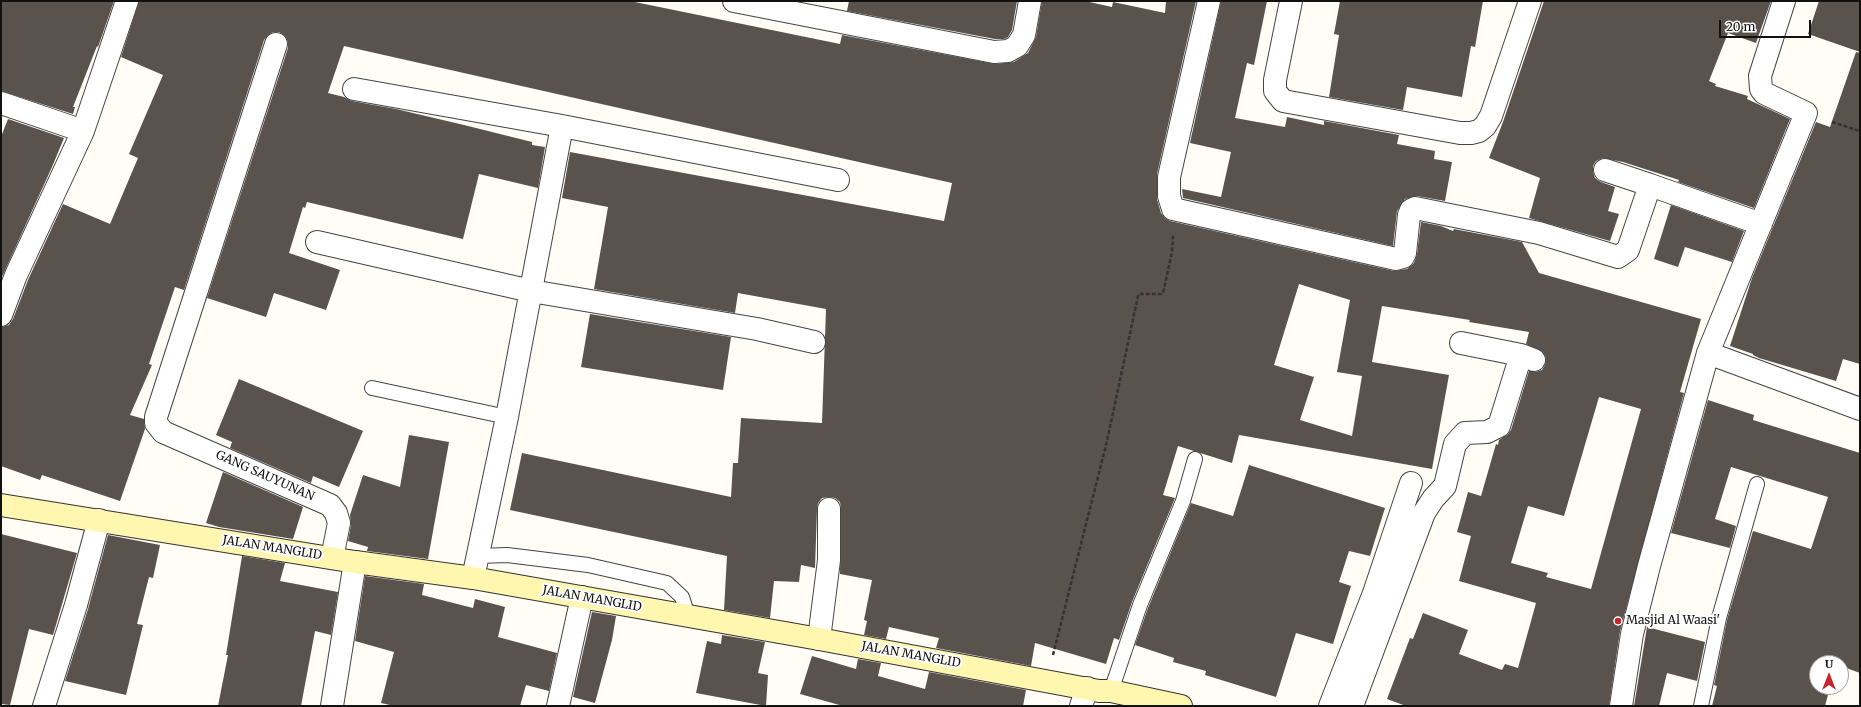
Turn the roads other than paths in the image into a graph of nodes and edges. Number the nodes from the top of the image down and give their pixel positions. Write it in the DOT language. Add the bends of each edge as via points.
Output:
graph roads {
  1 [pos="127,1"];
  2 [pos="734,1"];
  3 [pos="1030,1"];
  4 [pos="1209,1"];
  5 [pos="1291,1"];
  6 [pos="1530,1"];
  7 [pos="1784,1"];
  8 [pos="276,44"];
  9 [pos="354,89"];
  10 [pos="1,103"];
  11 [pos="562,126"];
  12 [pos="83,131"];
  13 [pos="1605,170"];
  14 [pos="838,180"];
  15 [pos="1650,185"];
  16 [pos="1761,224"];
  17 [pos="317,242"];
  18 [pos="9,272"];
  19 [pos="531,291"];
  20 [pos="1,315"];
  21 [pos="814,342"];
  22 [pos="1461,343"];
  23 [pos="1708,353"];
  24 [pos="372,388"];
  25 [pos="1860,409"];
  26 [pos="507,417"];
  27 [pos="1195,459"];
  28 [pos="1411,483"];
  29 [pos="1757,484"];
  30 [pos="1,505"];
  31 [pos="829,509"];
  32 [pos="99,520"];
  33 [pos="478,556"];
  34 [pos="332,558"];
  35 [pos="355,562"];
  36 [pos="474,578"];
  37 [pos="582,597"];
  38 [pos="688,616"];
  39 [pos="819,639"];
  40 [pos="1111,691"];
  41 [pos="1084,697"];
  42 [pos="44,706"];
  43 [pos="332,706"];
  44 [pos="558,706"];
  45 [pos="1181,706"];
  46 [pos="1330,706"];
  47 [pos="1352,706"];
  48 [pos="1621,706"];
  49 [pos="1701,706"];
  1 -- 12 [label="street"];
  2 -- 3 [label="street" via="994,52 1008,51 1017,46 1024,35"];
  4 -- 15 [label="street" via="1169,177 1169,196 1173,210 1396,259 1403,257 1405,253 1410,210 1415,208 1540,233 1618,257 1628,250"];
  5 -- 6 [label="street" via="1275,80 1276,91 1283,101 1460,133 1479,131 1491,116"];
  7 -- 16 [label="street" via="1760,76 1761,89 1764,93 1806,114"];
  8 -- 34 [label="street, GANG SAUYUNAN" via="156,417 163,432 330,505 339,523"];
  9 -- 11 [label="street"];
  10 -- 12 [label="street"];
  11 -- 14 [label="street"];
  11 -- 19 [label="street"];
  12 -- 18 [label="street"];
  13 -- 15 [label="street"];
  15 -- 16 [label="street"];
  16 -- 23 [label="street"];
  17 -- 19 [label="street"];
  18 -- 20 [label="street"];
  19 -- 21 [label="street" via="757,329"];
  19 -- 26 [label="street"];
  22 -- 47 [label="street" via="1528,357 1499,426 1487,432 1465,433 1455,444 1444,486 1424,513"];
  23 -- 25 [label="street"];
  23 -- 48 [label="street" via="1641,596 1632,634"];
  24 -- 26 [label="lane"];
  26 -- 33 [label="street"];
  27 -- 40 [label="lane" via="1183,501 1140,605"];
  28 -- 46 [label="street" via="1374,592"];
  29 -- 49 [label="lane" via="1719,618"];
  30 -- 32 [label="street, JALAN MANGLID"];
  31 -- 39 [label="street" via="829,560"];
  32 -- 34 [label="street, JALAN MANGLID"];
  32 -- 42 [label="street" via="76,605"];
  33 -- 36 [label="street"];
  33 -- 38 [label="lane" via="508,556 588,565 667,583 682,597"];
  34 -- 35 [label="street, JALAN MANGLID"];
  35 -- 36 [label="street, JALAN MANGLID"];
  35 -- 43 [label="street"];
  36 -- 37 [label="street, JALAN MANGLID"];
  37 -- 38 [label="street, JALAN MANGLID"];
  37 -- 44 [label="street"];
  38 -- 39 [label="street, JALAN MANGLID"];
  39 -- 41 [label="street, JALAN MANGLID" via="1047,680"];
  40 -- 41 [label="street, JALAN MANGLID"];
  40 -- 45 [label="street, JALAN MANGLID"];
}
